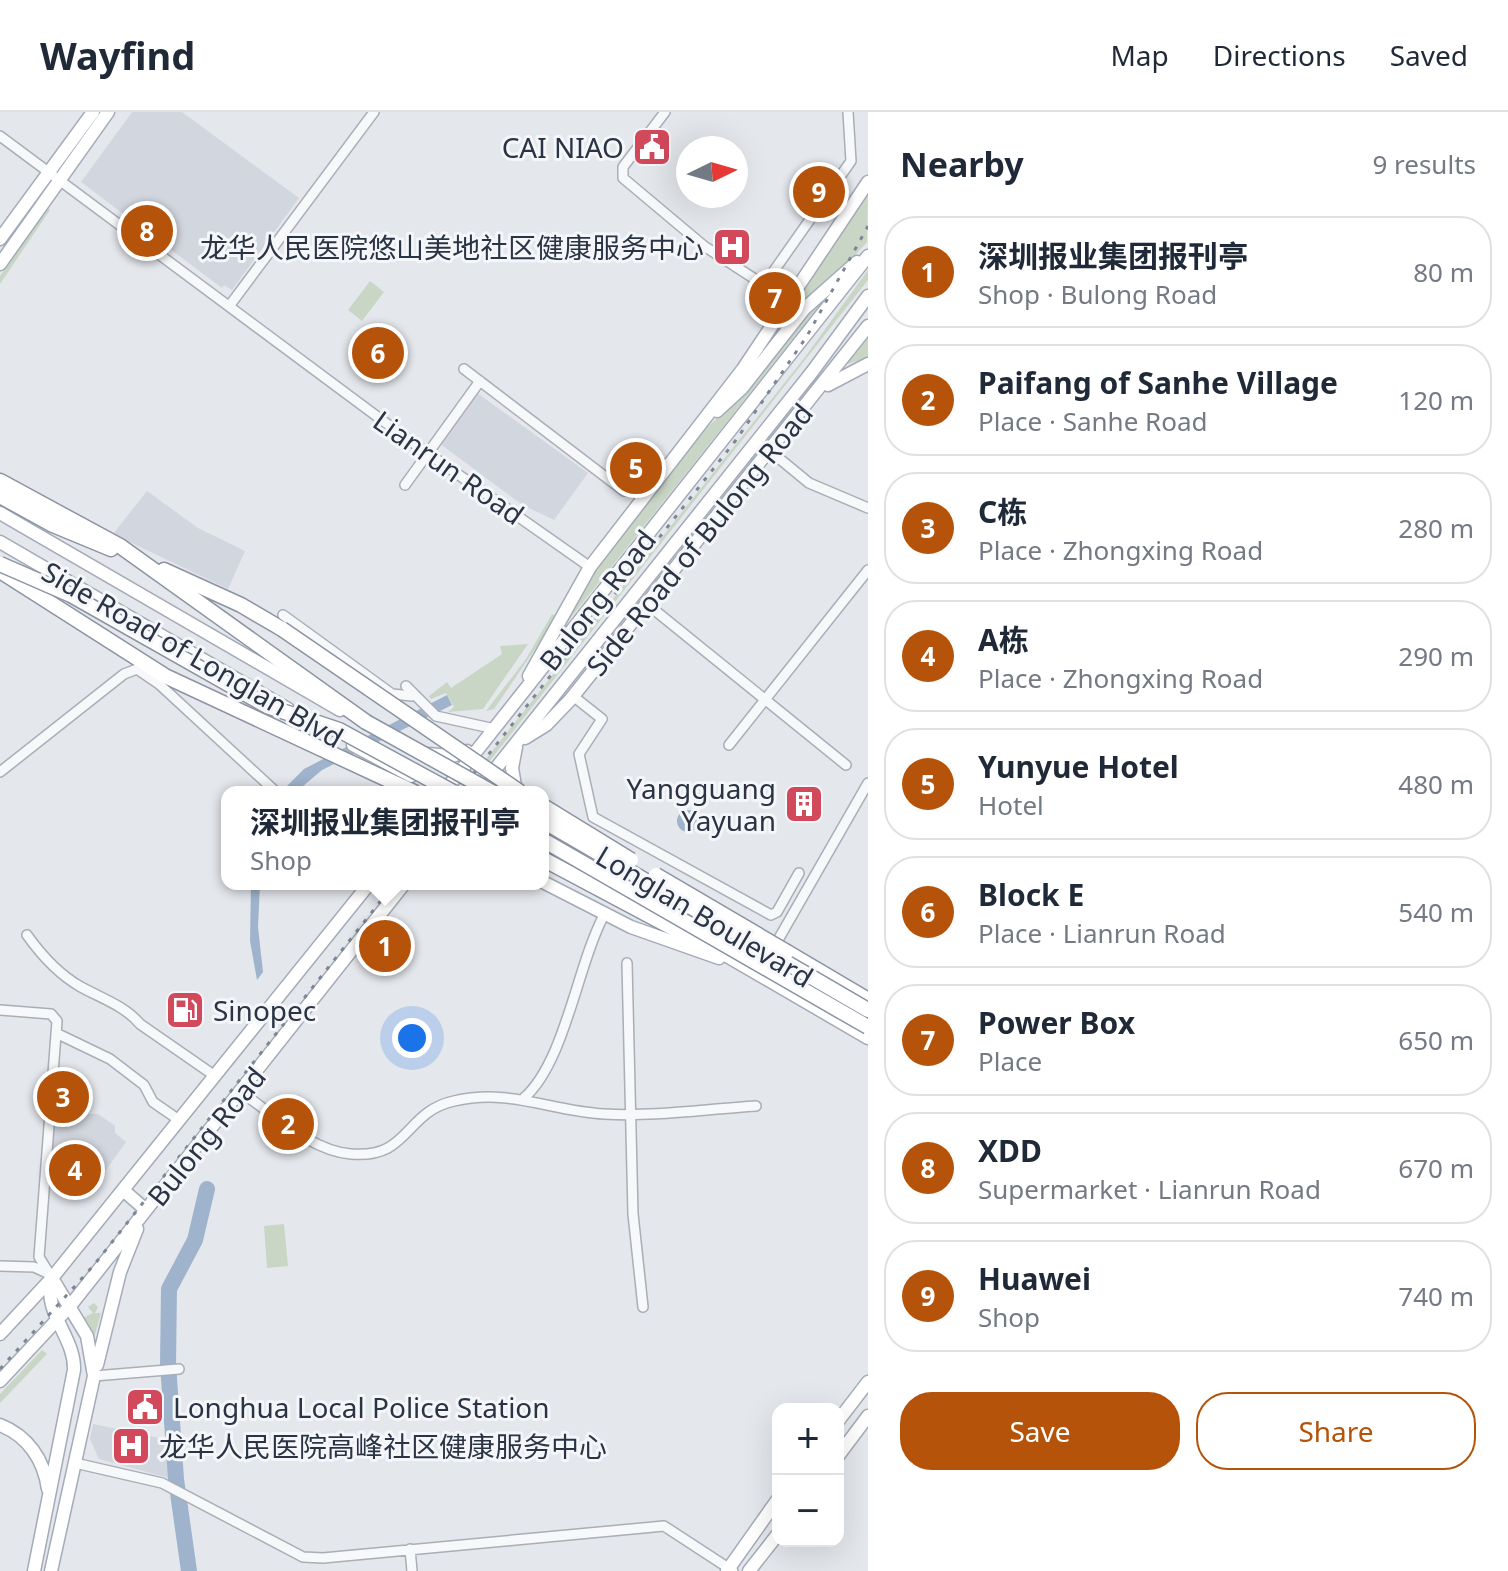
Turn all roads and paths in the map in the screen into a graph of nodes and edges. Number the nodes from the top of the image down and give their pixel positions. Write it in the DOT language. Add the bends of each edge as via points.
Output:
graph roads {
  1 [pos="93,112"];
  2 [pos="108,112"];
  3 [pos="374,112"];
  4 [pos="665,112"];
  5 [pos="848,112"];
  6 [pos="0,136"];
  7 [pos="48,172"];
  8 [pos="60,181"];
  9 [pos="868,182"];
  10 [pos="0,239"];
  11 [pos="868,254"];
  12 [pos="0,264"];
  13 [pos="868,296"];
  14 [pos="230,305"];
  15 [pos="868,326"];
  16 [pos="868,364"];
  17 [pos="464,369"];
  18 [pos="480,381"];
  19 [pos="811,401"];
  20 [pos="702,423"];
  21 [pos="771,448"];
  22 [pos="426,453"];
  23 [pos="0,481"];
  24 [pos="405,485"];
  25 [pos="624,491"];
  26 [pos="0,496"];
  27 [pos="704,507"];
  28 [pos="868,508"];
  29 [pos="0,513"];
  30 [pos="0,542"];
  31 [pos="0,564"];
  32 [pos="590,567"];
  33 [pos="868,570"];
  34 [pos="0,571"];
  35 [pos="647,604"];
  36 [pos="283,615"];
  37 [pos="204,633"];
  38 [pos="192,654"];
  39 [pos="544,668"];
  40 [pos="565,682"];
  41 [pos="406,686"];
  42 [pos="412,696"];
  43 [pos="573,696"];
  44 [pos="518,697"];
  45 [pos="765,699"];
  46 [pos="366,722"];
  47 [pos="491,733"];
  48 [pos="338,734"];
  49 [pos="519,741"];
  50 [pos="729,745"];
  51 [pos="407,748"];
  52 [pos="846,765"];
  53 [pos="392,767"];
  54 [pos="0,772"];
  55 [pos="457,775"];
  56 [pos="868,785"];
  57 [pos="270,786"];
  58 [pos="401,786"];
  59 [pos="409,786"];
  60 [pos="430,786"];
  61 [pos="441,786"];
  62 [pos="447,786"];
  63 [pos="476,786"];
  64 [pos="476,786"];
  65 [pos="488,786"];
  66 [pos="509,786"];
  67 [pos="516,786"];
  68 [pos="549,810"];
  69 [pos="549,825"];
  70 [pos="549,826"];
  71 [pos="549,843"];
  72 [pos="549,850"];
  73 [pos="668,858"];
  74 [pos="549,862"];
  75 [pos="799,873"];
  76 [pos="549,885"];
  77 [pos="652,887"];
  78 [pos="364,890"];
  79 [pos="399,890"];
  80 [pos="604,915"];
  81 [pos="27,935"];
  82 [pos="716,951"];
  83 [pos="774,956"];
  84 [pos="627,963"];
  85 [pos="752,970"];
  86 [pos="768,979"];
  87 [pos="868,1000"];
  88 [pos="868,1009"];
  89 [pos="0,1010"];
  90 [pos="868,1027"];
  91 [pos="56,1033"];
  92 [pos="868,1038"];
  93 [pos="215,1076"];
  94 [pos="241,1092"];
  95 [pos="524,1098"];
  96 [pos="756,1106"];
  97 [pos="629,1113"];
  98 [pos="179,1120"];
  99 [pos="123,1190"];
  100 [pos="146,1210"];
  101 [pos="0,1266"];
  102 [pos="52,1278"];
  103 [pos="70,1306"];
  104 [pos="643,1307"];
  105 [pos="58,1321"];
  106 [pos="0,1334"];
  107 [pos="178,1369"];
  108 [pos="94,1376"];
  109 [pos="0,1381"];
  110 [pos="868,1382"];
  111 [pos="844,1413"];
  112 [pos="868,1416"];
  113 [pos="0,1425"];
  114 [pos="844,1448"];
  115 [pos="75,1463"];
  116 [pos="50,1499"];
  117 [pos="772,1508"];
  118 [pos="772,1542"];
  119 [pos="410,1549"];
  120 [pos="729,1570"];
  121 [pos="34,1571"];
  122 [pos="51,1571"];
  123 [pos="412,1571"];
  124 [pos="749,1571"];
  1 -- 7 [label="main road"];
  2 -- 8 [label="main road"];
  3 -- 14 [label="street"];
  4 -- 5 [label="street" via="623,167 623,178 710,250 764,285 851,161"];
  6 -- 7 [label="street, Lianrun Road"];
  7 -- 8 [label="street, Lianrun Road"];
  7 -- 10 [label="main road"];
  8 -- 12 [label="main road"];
  8 -- 14 [label="street, Lianrun Road"];
  9 -- 20 [label="main road, Side Road of Bulong Road"];
  11 -- 20 [label="main road" via="804,309 742,388"];
  11 -- 39 [label="main road, Bulong Road"];
  13 -- 27 [label="main road, Bulong Road"];
  14 -- 22 [label="street, Lianrun Road"];
  15 -- 19 [label="main road, Side Road of Bulong Road"];
  16 -- 19 [label="main road" via="832,382"];
  17 -- 18 [label="street"];
  18 -- 22 [label="street"];
  18 -- 25 [label="street"];
  19 -- 21 [label="main road, Side Road of Bulong Road"];
  20 -- 32 [label="main road, Side Road of Bulong Road"];
  21 -- 27 [label="main road"];
  21 -- 28 [label="street" via="809,483"];
  21 -- 35 [label="main road, Side Road of Bulong Road"];
  22 -- 24 [label="street"];
  22 -- 32 [label="street, Lianrun Road"];
  23 -- 46 [label="highway" via="139,558"];
  26 -- 66 [label="highway, bridge" via="53,525 251,610"];
  27 -- 40 [label="main road, Bulong Road"];
  29 -- 37 [label="main road, Side Road of Longlan Blvd"];
  30 -- 38 [label="main road, Side Road of Longlan Blvd"];
  31 -- 48 [label="highway, bridge" via="71,595 267,706"];
  32 -- 44 [label="main road, Side Road of Bulong Road"];
  33 -- 45 [label="street"];
  34 -- 58 [label="highway" via="165,676"];
  35 -- 43 [label="main road, Side Road of Bulong Road"];
  35 -- 45 [label="street"];
  36 -- 42 [label="street" via="392,694"];
  37 -- 38 [label="main road"];
  37 -- 46 [label="main road, Side Road of Longlan Blvd"];
  38 -- 48 [label="main road, Side Road of Longlan Blvd"];
  39 -- 40 [label="main road"];
  39 -- 44 [label="main road, Bulong Road"];
  40 -- 49 [label="main road, Bulong Road"];
  41 -- 42 [label="street"];
  42 -- 47 [label="street" via="436,716"];
  43 -- 49 [label="main road, Side Road of Bulong Road" via="546,725"];
  43 -- 73 [label="street" via="602,719 579,754 590,814"];
  44 -- 47 [label="main road, Bulong Road"];
  45 -- 50 [label="street"];
  45 -- 52 [label="street"];
  46 -- 51 [label="main road, Side Road of Longlan Blvd, bridge"];
  46 -- 63 [label="highway, bridge"];
  47 -- 51 [label="main road" via="452,756"];
  47 -- 55 [label="main road, Bulong Road"];
  48 -- 53 [label="main road, Side Road of Longlan Blvd"];
  48 -- 61 [label="highway, bridge"];
  49 -- 65 [label="main road, Bulong Road"];
  49 -- 67 [label="main road" via="512,768"];
  51 -- 55 [label="main road, Side Road of Longlan Blvd"];
  53 -- 59 [label="main road"];
  53 -- 60 [label="main road, Side Road of Longlan Blvd"];
  54 -- 57 [label="street" via="137,669"];
  55 -- 62 [label="main road, Bulong Road"];
  55 -- 64 [label="main road, Side Road of Longlan Blvd"];
  56 -- 83 [label="street"];
  68 -- 83 [label="highway, bridge"];
  69 -- 88 [label="highway, Longlan Boulevard, bridge"];
  70 -- 77 [label="main road"];
  71 -- 90 [label="highway, Longlan Boulevard, bridge"];
  72 -- 82 [label="main road"];
  73 -- 75 [label="street" via="771,915"];
  73 -- 77 [label="street"];
  74 -- 82 [label="highway"];
  76 -- 80 [label="main road"];
  77 -- 83 [label="main road"];
  78 -- 93 [label="main road, Bulong Road"];
  79 -- 94 [label="main road, Bulong Road"];
  80 -- 85 [label="main road"];
  80 -- 95 [label="street" via="545,1072"];
  81 -- 93 [label="street" via="69,979 130,1013"];
  82 -- 85 [label="main road"];
  83 -- 85 [label="main road"];
  83 -- 86 [label="main road"];
  83 -- 87 [label="highway"];
  83 -- 88 [label="main road"];
  84 -- 97 [label="street"];
  85 -- 86 [label="main road"];
  86 -- 92 [label="main road"];
  89 -- 91 [label="street" via="51,1014 57,1021"];
  91 -- 98 [label="street" via="110,1059"];
  91 -- 102 [label="street" via="39,1257"];
  93 -- 98 [label="main road, Bulong Road"];
  94 -- 95 [label="street" via="322,1145 371,1155 387,1152 420,1119 451,1102"];
  94 -- 100 [label="main road, Bulong Road"];
  95 -- 97 [label="street" via="589,1112"];
  96 -- 97 [label="street"];
  97 -- 104 [label="street"];
  98 -- 99 [label="main road, Bulong Road"];
  99 -- 100 [label="main road"];
  99 -- 102 [label="main road, Bulong Road"];
  100 -- 103 [label="main road, Bulong Road"];
  100 -- 108 [label="main road" via="120,1272"];
  101 -- 102 [label="street" via="34,1267"];
  102 -- 103 [label="main road"];
  102 -- 105 [label="main road" via="50,1297"];
  102 -- 106 [label="main road, Bulong Road"];
  103 -- 105 [label="main road, Bulong Road"];
  103 -- 108 [label="main road" via="91,1347"];
  105 -- 109 [label="main road, Bulong Road"];
  105 -- 116 [label="main road" via="72,1345 74,1370"];
  107 -- 108 [label="street"];
  108 -- 115 [label="main road"];
  110 -- 111 [label="main road"];
  112 -- 114 [label="main road"];
  113 -- 116 [label="main road" via="35,1452"];
  115 -- 119 [label="street" via="170,1487 303,1557"];
  115 -- 122 [label="main road"];
  116 -- 121 [label="main road"];
  117 -- 120 [label="main road"];
  118 -- 124 [label="main road"];
  119 -- 120 [label="street" via="664,1526"];
  119 -- 123 [label="street"];
}
